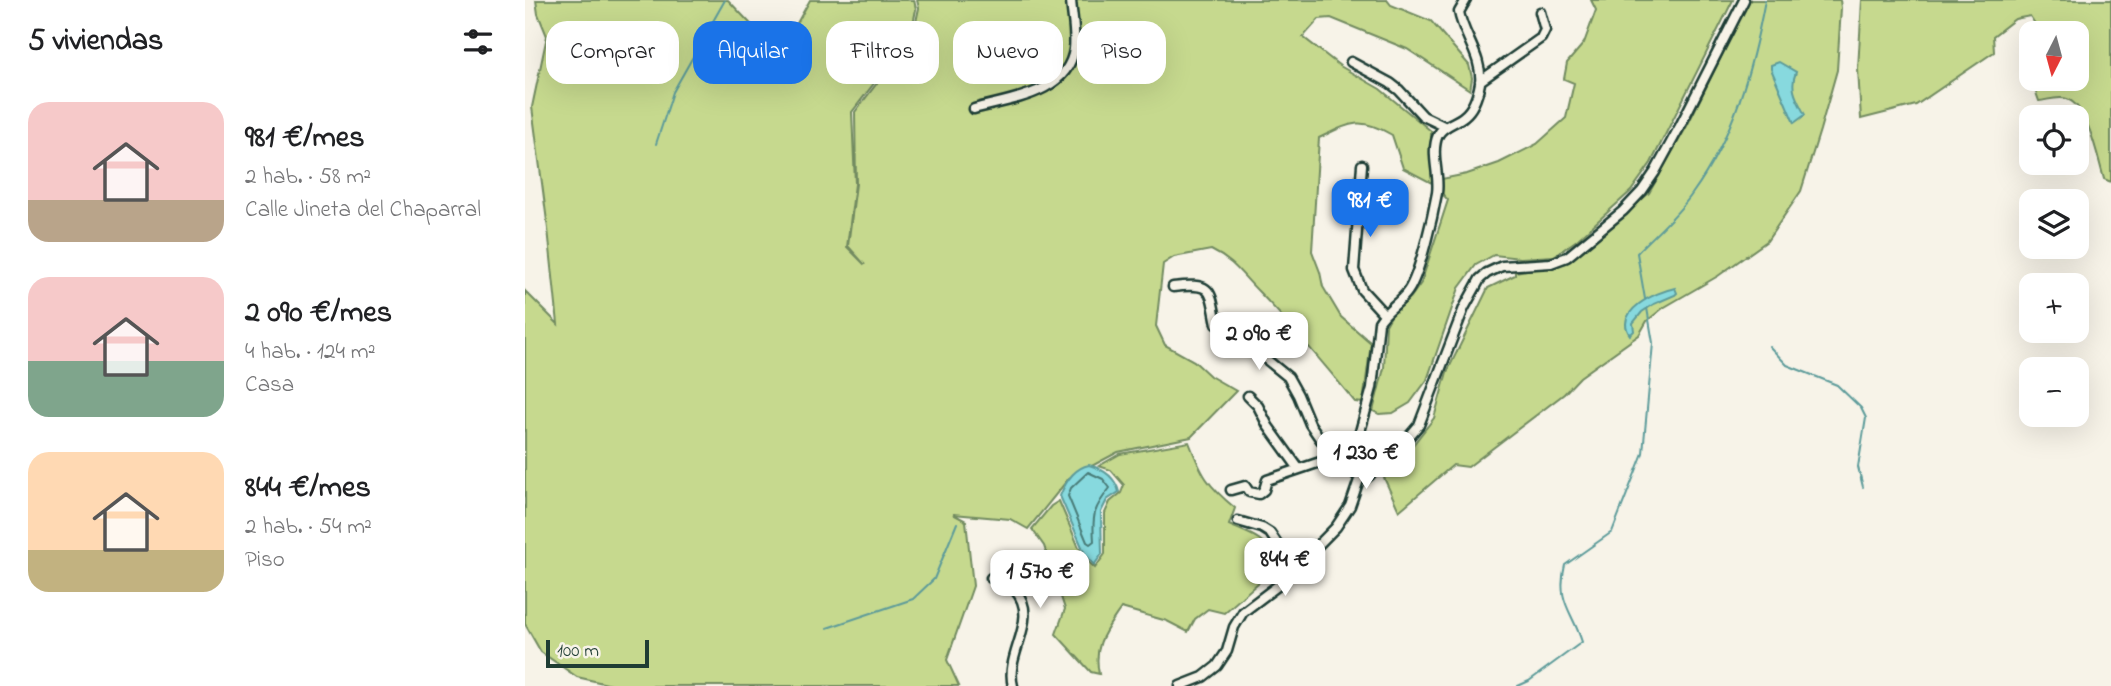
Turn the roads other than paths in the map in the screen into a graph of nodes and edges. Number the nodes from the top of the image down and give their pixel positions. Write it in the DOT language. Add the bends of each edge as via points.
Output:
graph roads {
  1 [pos="1071,0"];
  2 [pos="1466,0"];
  3 [pos="1744,0"];
  4 [pos="1540,12"];
  5 [pos="1351,62"];
  6 [pos="1480,81"];
  7 [pos="974,109"];
  8 [pos="1446,127"];
  9 [pos="1362,165"];
  10 [pos="1173,287"];
  11 [pos="1384,314"];
  12 [pos="1248,396"];
  13 [pos="1341,455"];
  14 [pos="1357,462"];
  15 [pos="1371,465"];
  16 [pos="1299,469"];
  17 [pos="1360,477"];
  18 [pos="1231,490"];
  19 [pos="1238,521"];
  20 [pos="1294,570"];
  21 [pos="991,578"];
  22 [pos="1013,686"];
  23 [pos="1180,686"];
  1 -- 7 [label="street" via="1074,50 1057,81"];
  2 -- 6 [label="street" via="1459,12"];
  3 -- 15 [label="street" via="1649,182 1623,211 1567,257 1551,263 1502,266 1480,279 1464,308 1423,419 1401,446"];
  4 -- 6 [label="street" via="1545,30 1541,38"];
  5 -- 8 [label="street" via="1389,83 1423,116"];
  6 -- 8 [label="street" via="1470,110"];
  8 -- 11 [label="street" via="1436,143 1437,192 1418,269 1411,288"];
  9 -- 11 [label="street" via="1354,270 1361,290"];
  10 -- 13 [label="street" via="1195,286 1210,293 1217,324 1288,377 1310,424 1321,440"];
  11 -- 14 [label="street"];
  12 -- 16 [label="street"];
  13 -- 14 [label="street"];
  13 -- 16 [label="street"];
  14 -- 15 [label="street"];
  14 -- 17 [label="street" via="1355,471"];
  15 -- 17 [label="street" via="1370,473"];
  16 -- 18 [label="street" via="1267,480 1259,494 1245,486"];
  17 -- 20 [label="street" via="1345,516"];
  19 -- 20 [label="street" via="1270,533"];
  20 -- 23 [label="street" via="1238,619 1217,666"];
  21 -- 22 [label="street" via="1010,585 1025,610 1011,671"];
}
